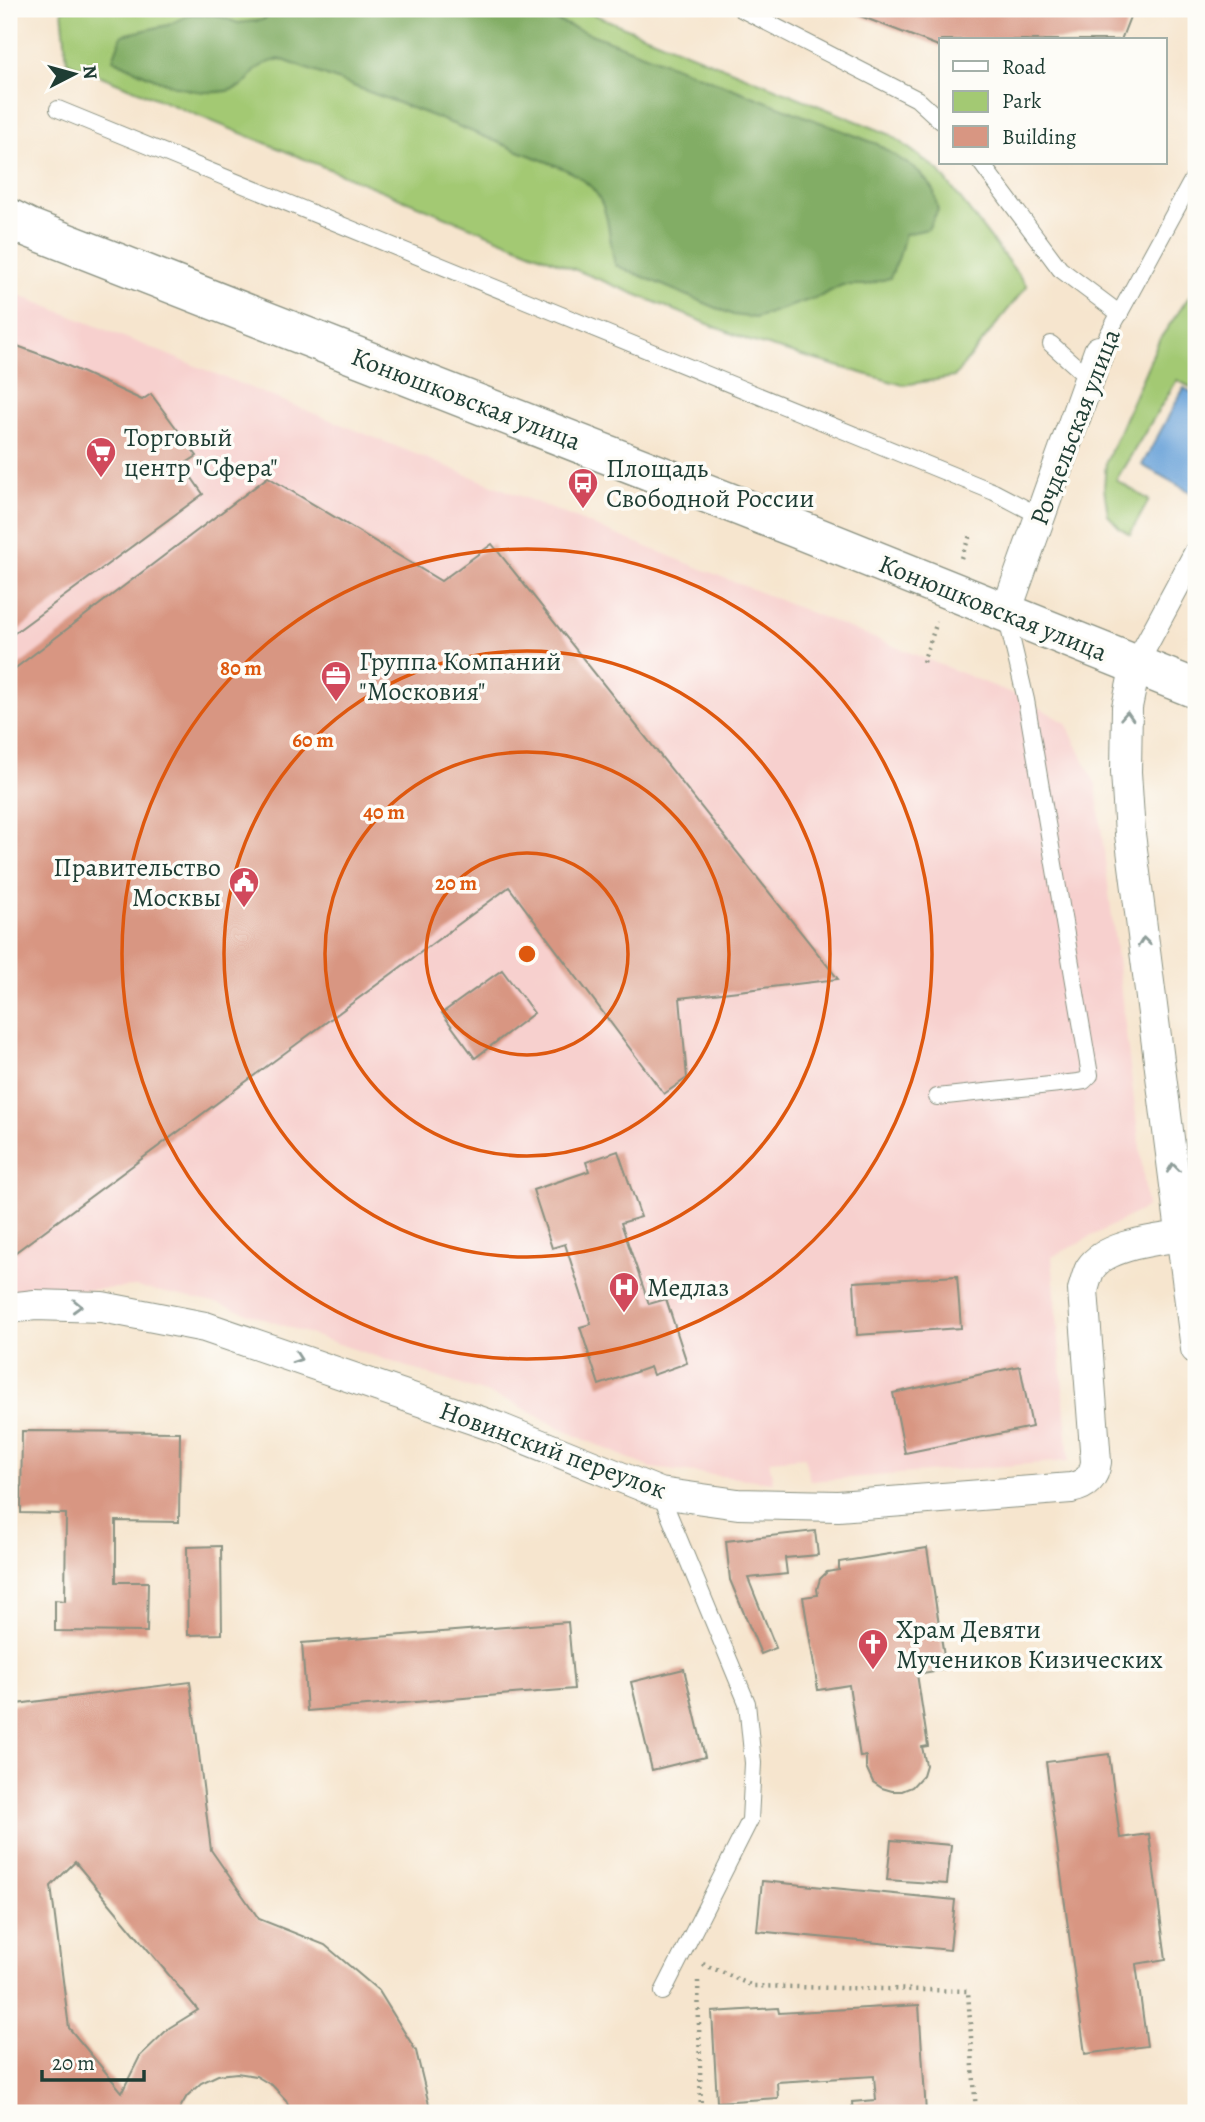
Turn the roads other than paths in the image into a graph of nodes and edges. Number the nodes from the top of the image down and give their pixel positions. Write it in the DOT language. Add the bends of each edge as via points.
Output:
graph roads {
  1 [pos="741,9"];
  2 [pos="58,109"];
  3 [pos="939,119"];
  4 [pos="982,164"];
  5 [pos="1196,173"];
  6 [pos="14,219"];
  7 [pos="1120,314"];
  8 [pos="1051,344"];
  9 [pos="1095,365"];
  10 [pos="1040,516"];
  11 [pos="1194,555"];
  12 [pos="1006,612"];
  13 [pos="1136,664"];
  14 [pos="1196,689"];
  15 [pos="937,1097"];
  16 [pos="1182,1236"];
  17 [pos="9,1308"];
  18 [pos="1196,1349"];
  19 [pos="660,1493"];
  20 [pos="663,1992"];
  1 -- 3 [label="lane" via="917,99"];
  2 -- 10 [label="lane" via="994,492"];
  4 -- 7 [label="lane" via="1060,269"];
  5 -- 7 [label="lane, Рочдельская улица"];
  6 -- 12 [label="main road, Конюшковская улица"];
  7 -- 9 [label="lane, Рочдельская улица"];
  8 -- 9 [label="lane"];
  9 -- 10 [label="street, Рочдельская улица"];
  10 -- 12 [label="street, Рочдельская улица"];
  11 -- 13 [label="street"];
  12 -- 13 [label="main road, Конюшковская улица"];
  12 -- 15 [label="lane" via="1026,700 1090,1075 1078,1082"];
  13 -- 14 [label="main road, Конюшковская улица"];
  16 -- 13 [label="street, one-way" via="1130,834 1127,707"];
  16 -- 18 [label="street"];
  16 -- 19 [label="street, Новинский переулок" via="1110,1252 1091,1268 1083,1290 1096,1462 1095,1472 1079,1486 838,1506 738,1504"];
  17 -- 19 [label="street, Новинский переулок, one-way" via="102,1307 205,1327 499,1428"];
  19 -- 20 [label="lane" via="747,1703 753,1763 750,1821"];
}
